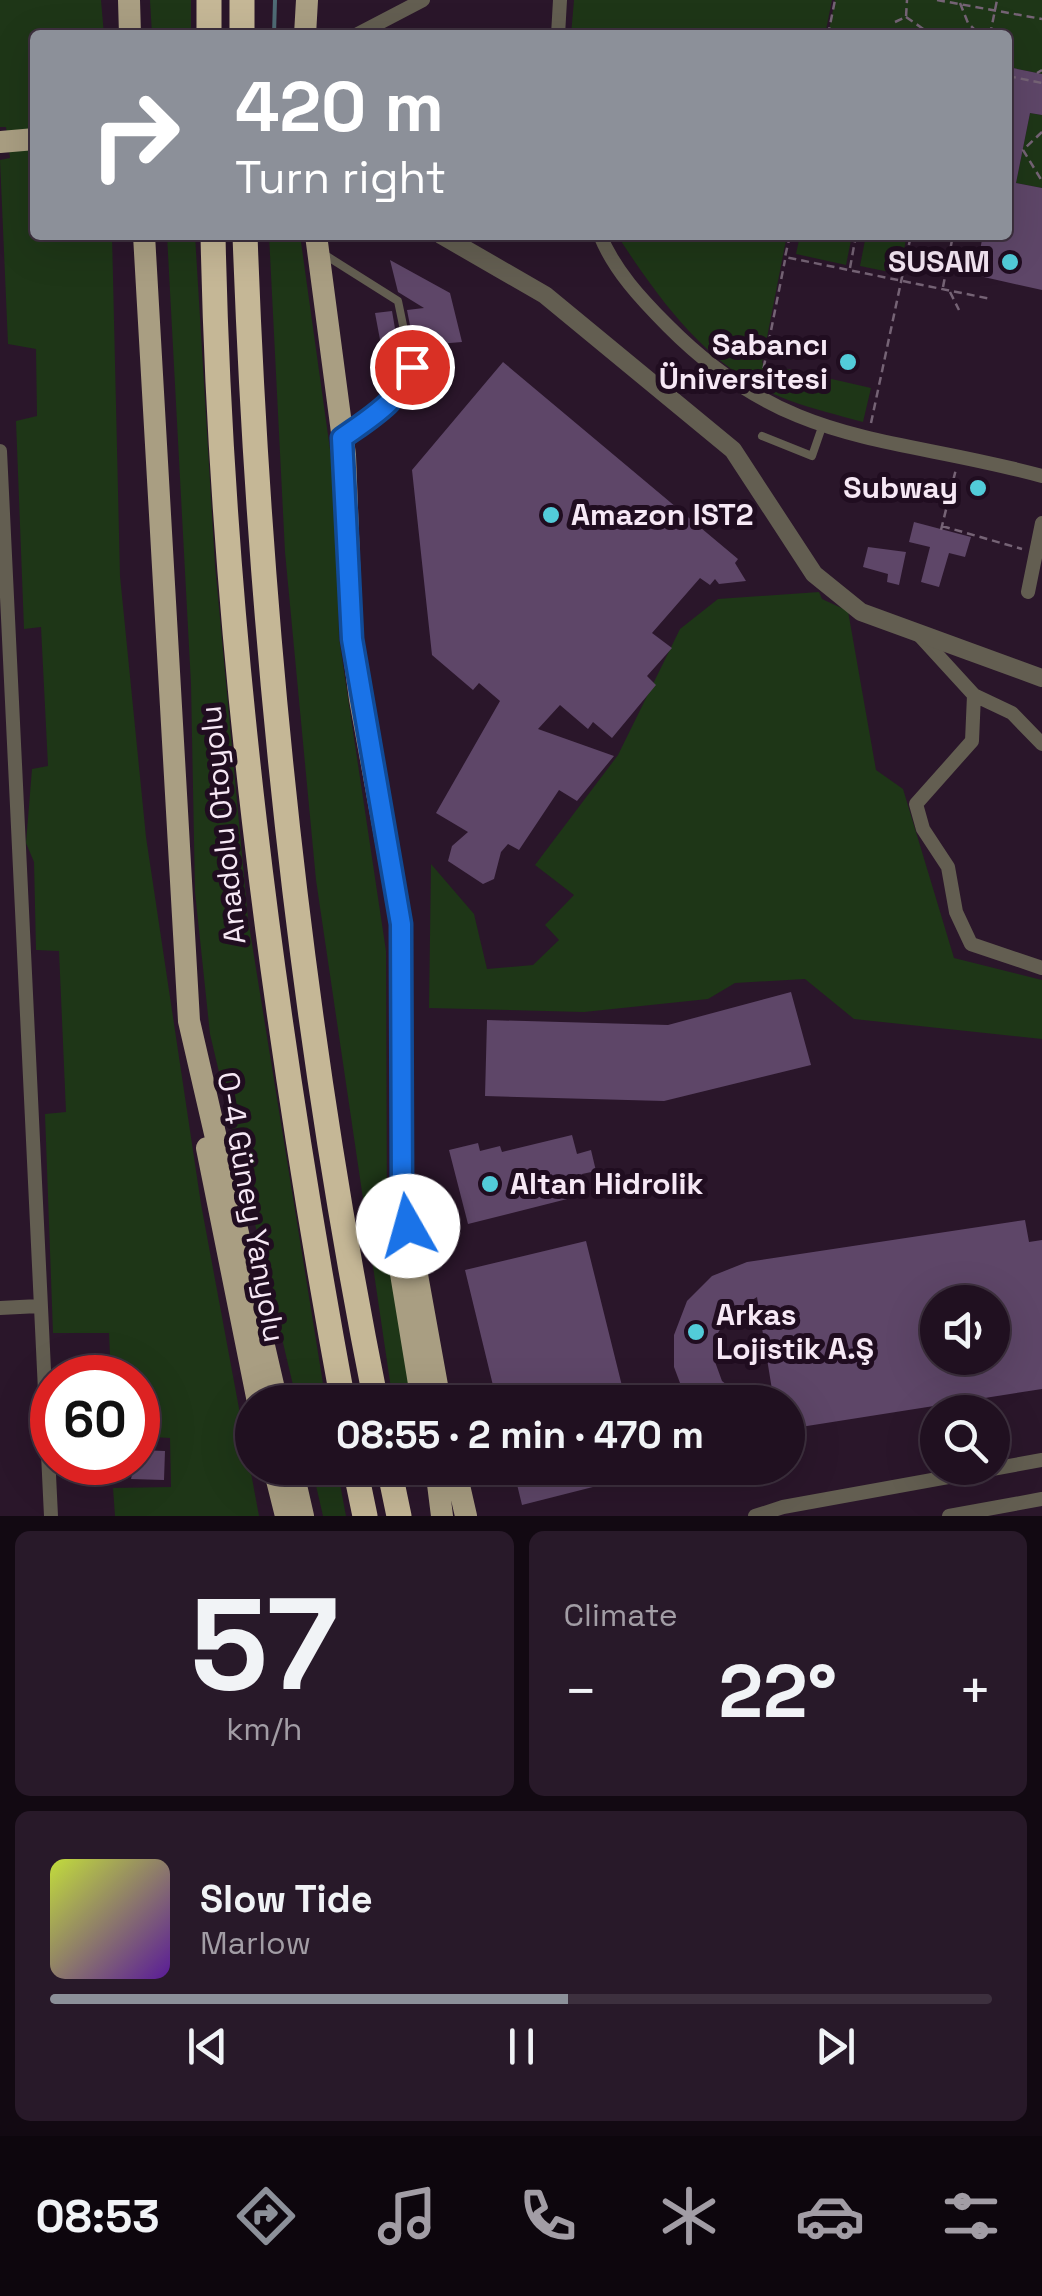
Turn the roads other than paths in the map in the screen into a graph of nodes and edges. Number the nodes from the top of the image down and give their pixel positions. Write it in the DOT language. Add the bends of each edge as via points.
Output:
graph roads {
  1 [pos="129,0"];
  2 [pos="209,0"];
  3 [pos="242,0"];
  4 [pos="307,0"];
  5 [pos="423,0"];
  6 [pos="560,0"];
  7 [pos="130,30"];
  8 [pos="209,30"];
  9 [pos="242,30"];
  10 [pos="306,30"];
  11 [pos="366,30"];
  12 [pos="558,30"];
  13 [pos="30,140"];
  14 [pos="0,144"];
  15 [pos="30,148"];
  16 [pos="144,240"];
  17 [pos="213,240"];
  18 [pos="245,240"];
  19 [pos="316,240"];
  20 [pos="450,240"];
  21 [pos="603,240"];
  22 [pos="822,427"];
  23 [pos="762,436"];
  24 [pos="342,438"];
  25 [pos="0,452"];
  26 [pos="1042,476"];
  27 [pos="1042,523"];
  28 [pos="1028,592"];
  29 [pos="3,616"];
  30 [pos="916,632"];
  31 [pos="1042,678"];
  32 [pos="974,695"];
  33 [pos="1042,744"];
  34 [pos="8,750"];
  35 [pos="1042,968"];
  36 [pos="189,1021"];
  37 [pos="402,1193"];
  38 [pos="39,1306"];
  39 [pos="0,1308"];
  40 [pos="254,1385"];
  41 [pos="273,1385"];
  42 [pos="340,1385"];
  43 [pos="373,1385"];
  44 [pos="419,1385"];
  45 [pos="437,1385"];
  46 [pos="1042,1460"];
  47 [pos="278,1485"];
  48 [pos="296,1485"];
  49 [pos="359,1485"];
  50 [pos="393,1485"];
  51 [pos="438,1485"];
  52 [pos="459,1485"];
  53 [pos="1042,1500"];
  54 [pos="51,1516"];
  55 [pos="286,1516"];
  56 [pos="303,1516"];
  57 [pos="365,1516"];
  58 [pos="399,1516"];
  59 [pos="442,1516"];
  60 [pos="466,1516"];
  61 [pos="754,1516"];
  62 [pos="949,1516"];
  1 -- 7 [label="main road"];
  2 -- 8 [label="highway"];
  3 -- 9 [label="highway"];
  4 -- 10 [label="main road"];
  5 -- 11 [label="street"];
  6 -- 12 [label="street"];
  13 -- 14 [label="main road"];
  14 -- 15 [label="main road"];
  16 -- 36 [label="main road"];
  17 -- 42 [label="highway, Anadolu Otoyolu" via="224,477 260,871 284,1067"];
  18 -- 43 [label="highway" via="257,470 294,876 329,1136"];
  19 -- 24 [label="main road"];
  19 -- 24 [label="lane" via="398,301 412,367 406,386"];
  20 -- 30 [label="street" via="545,295 733,450 814,574 838,596"];
  21 -- 22 [label="street" via="636,294 702,360 758,398"];
  22 -- 23 [label="lane" via="812,456"];
  22 -- 26 [label="street"];
  24 -- 37 [label="main road" via="352,639 401,924"];
  25 -- 29 [label="street"];
  27 -- 28 [label="street"];
  29 -- 34 [label="street"];
  30 -- 31 [label="street"];
  30 -- 32 [label="street"];
  32 -- 33 [label="street" via="1012,713"];
  32 -- 35 [label="street" via="972,741 916,804 922,829 948,866 956,912 971,944"];
  34 -- 38 [label="street"];
  36 -- 40 [label="main road, O-4 Güney Yanyolu" via="212,1181"];
  36 -- 41 [label="main road"];
  37 -- 44 [label="main road" via="395,1237"];
  37 -- 45 [label="main road"];
  38 -- 39 [label="street"];
  38 -- 54 [label="street"];
  46 -- 61 [label="street"];
  47 -- 55 [label="main road"];
  48 -- 56 [label="main road"];
  49 -- 57 [label="highway"];
  50 -- 58 [label="highway"];
  51 -- 59 [label="main road"];
  52 -- 60 [label="main road"];
  53 -- 62 [label="street"];
}
